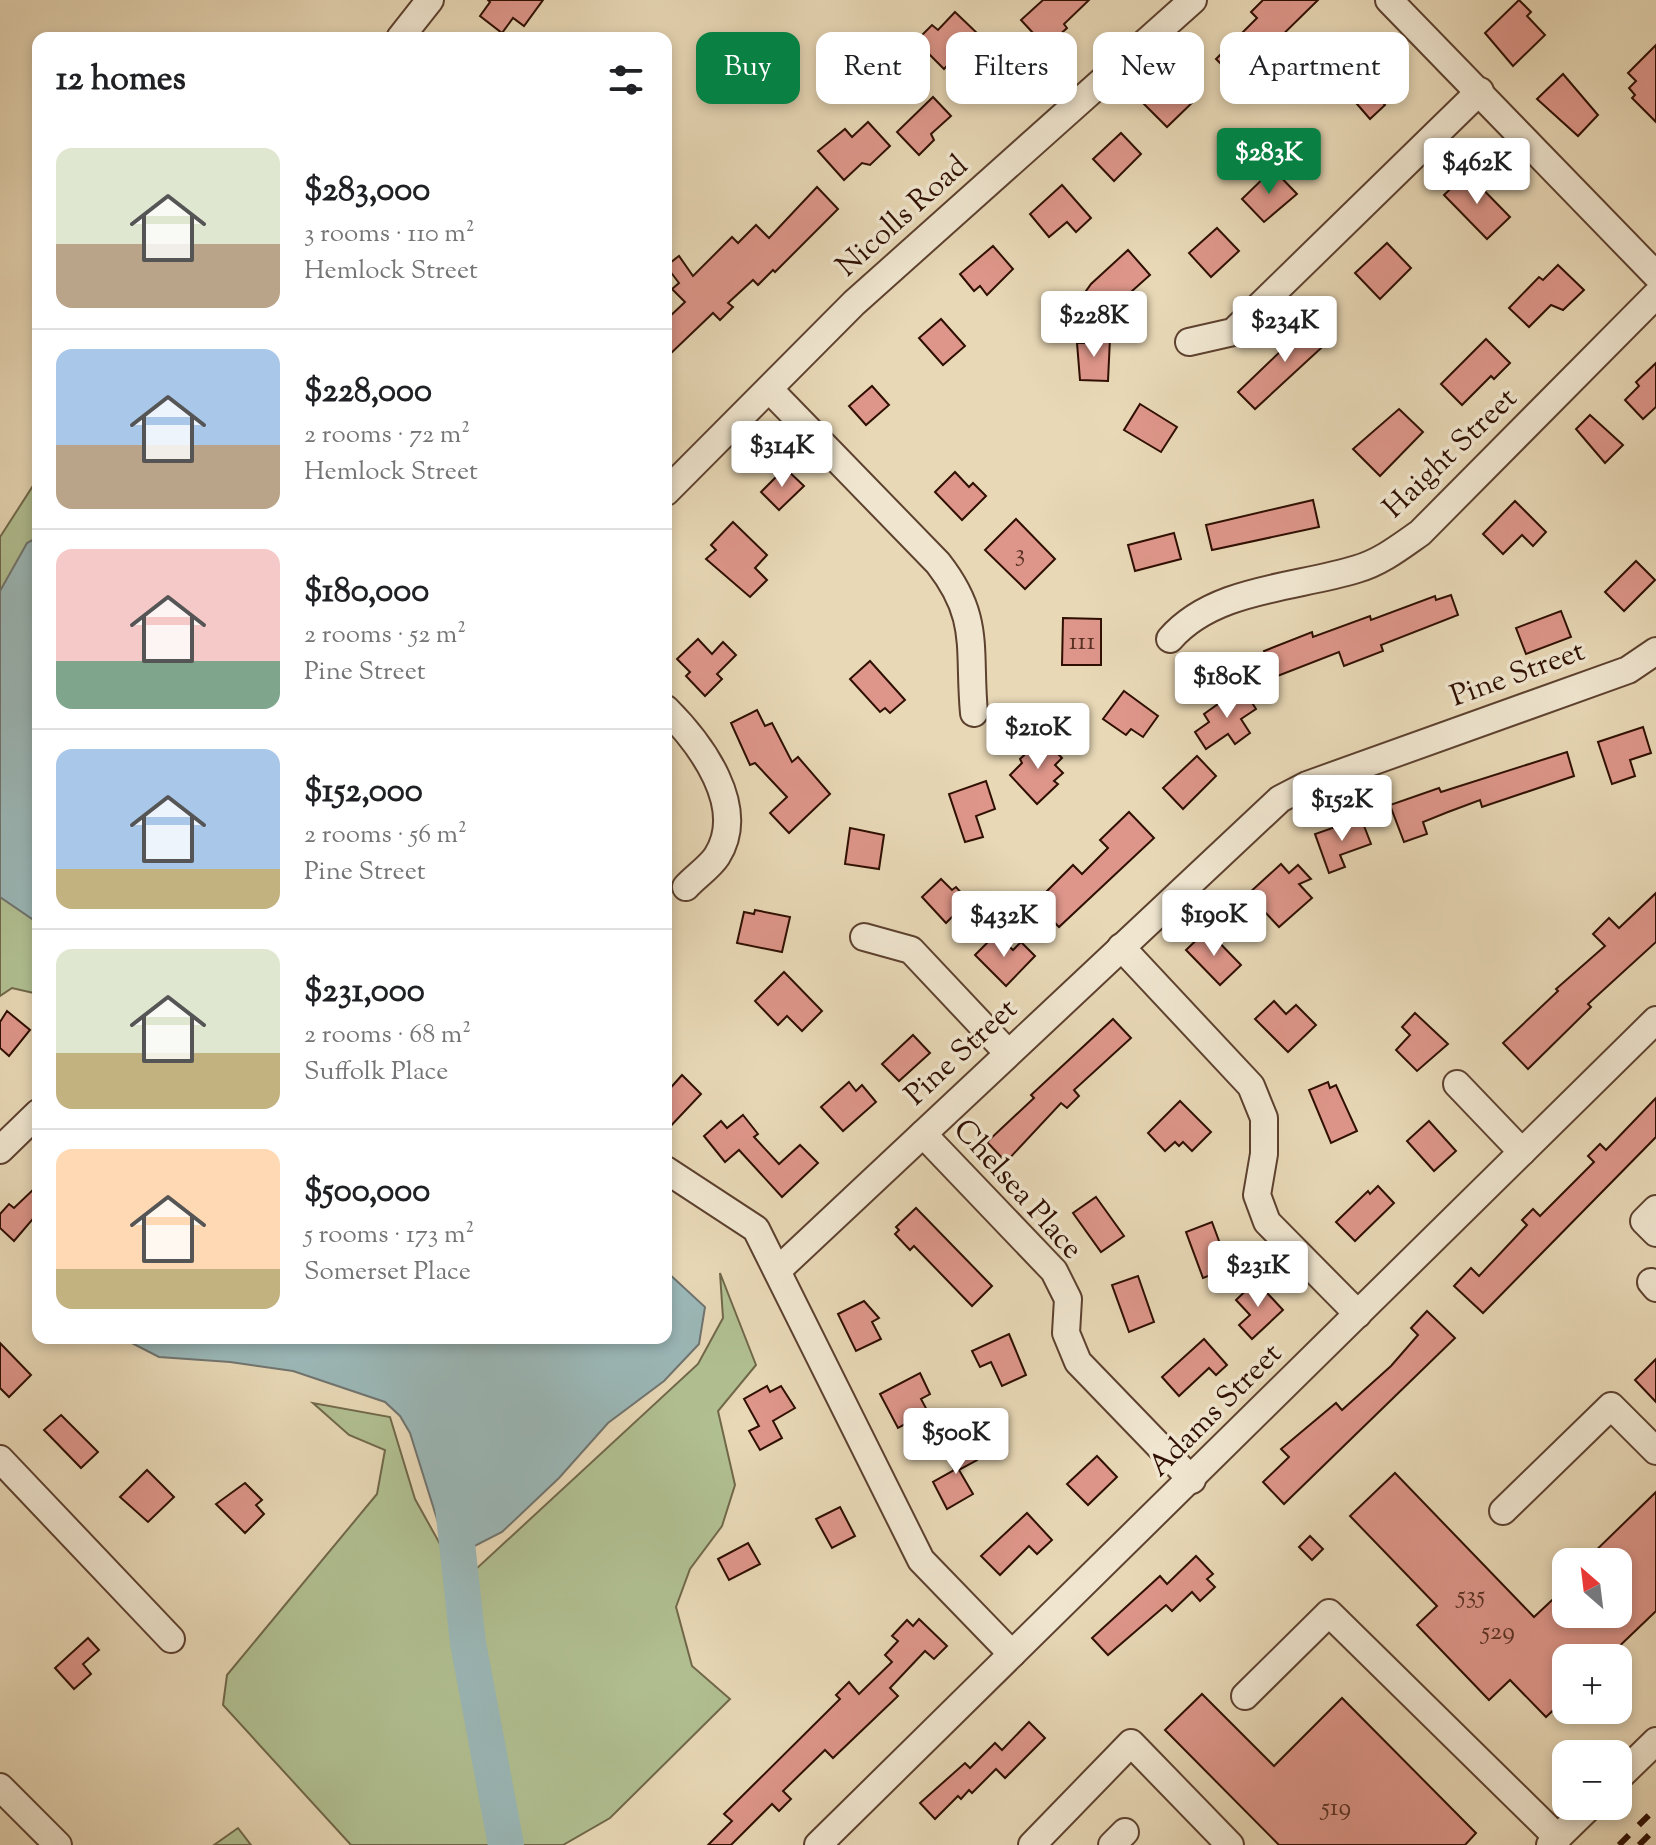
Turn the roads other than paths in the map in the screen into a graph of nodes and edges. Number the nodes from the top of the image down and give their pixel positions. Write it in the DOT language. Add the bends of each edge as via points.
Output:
graph roads {
  1 [pos="430,0"];
  2 [pos="1193,0"];
  3 [pos="1389,0"];
  4 [pos="405,32"];
  5 [pos="1480,91"];
  6 [pos="1656,275"];
  7 [pos="1656,295"];
  8 [pos="1189,342"];
  9 [pos="769,389"];
  10 [pos="672,486"];
  11 [pos="1170,639"];
  12 [pos="1656,651"];
  13 [pos="974,713"];
  14 [pos="672,715"];
  15 [pos="686,887"];
  16 [pos="864,937"];
  17 [pos="1121,947"];
  18 [pos="1656,1020"];
  19 [pos="1008,1053"];
  20 [pos="1457,1084"];
  21 [pos="32,1119"];
  22 [pos="923,1134"];
  23 [pos="0,1150"];
  24 [pos="1522,1152"];
  25 [pos="672,1174"];
  26 [pos="1656,1209"];
  27 [pos="1656,1233"];
  28 [pos="778,1270"];
  29 [pos="1358,1314"];
  30 [pos="1656,1451"];
  31 [pos="0,1459"];
  32 [pos="1192,1480"];
  33 [pos="1503,1511"];
  34 [pos="171,1639"];
  35 [pos="1012,1654"];
  36 [pos="1245,1696"];
  37 [pos="1656,1741"];
  38 [pos="1632,1764"];
  39 [pos="0,1787"];
  40 [pos="1576,1820"];
  41 [pos="1554,1842"];
  42 [pos="58,1845"];
  43 [pos="818,1845"];
  44 [pos="1032,1845"];
  45 [pos="1230,1845"];
  1 -- 4 [label="street"];
  2 -- 9 [label="street, Nicolls Road" via="854,303"];
  3 -- 5 [label="street"];
  5 -- 6 [label="street"];
  5 -- 8 [label="street" via="1233,332"];
  7 -- 11 [label="street, Haight Street" via="1420,533 1389,556 1359,569 1218,605 1188,621"];
  9 -- 10 [label="street, Nicolls Road"];
  9 -- 13 [label="street" via="959,590 971,622"];
  12 -- 17 [label="street, Pine Street" via="1628,670 1280,799"];
  14 -- 15 [label="street" via="718,782 731,818 717,856"];
  16 -- 19 [label="street" via="911,950"];
  17 -- 19 [label="street, Pine Street"];
  17 -- 29 [label="street" via="1251,1086 1264,1118 1257,1195 1267,1222"];
  18 -- 24 [label="street, Adams Street"];
  19 -- 22 [label="street, Pine Street"];
  20 -- 24 [label="street"];
  21 -- 23 [label="street"];
  22 -- 28 [label="street, Pine Street"];
  22 -- 32 [label="street, Chelsea Place" via="1054,1271 1068,1299 1066,1333 1078,1362"];
  24 -- 29 [label="street, Adams Street"];
  25 -- 28 [label="street" via="756,1229"];
  26 -- 27 [label="street" via="1644,1221"];
  28 -- 35 [label="street" via="921,1560"];
  29 -- 32 [label="street, Adams Street"];
  30 -- 33 [label="street" via="1611,1406"];
  31 -- 34 [label="street"];
  32 -- 35 [label="street, Adams Street"];
  35 -- 43 [label="street, Adams Street"];
  36 -- 41 [label="street" via="1329,1613"];
  37 -- 38 [label="street"];
  39 -- 42 [label="street"];
  40 -- 41 [label="street"];
  44 -- 45 [label="street" via="1131,1743"];
}
